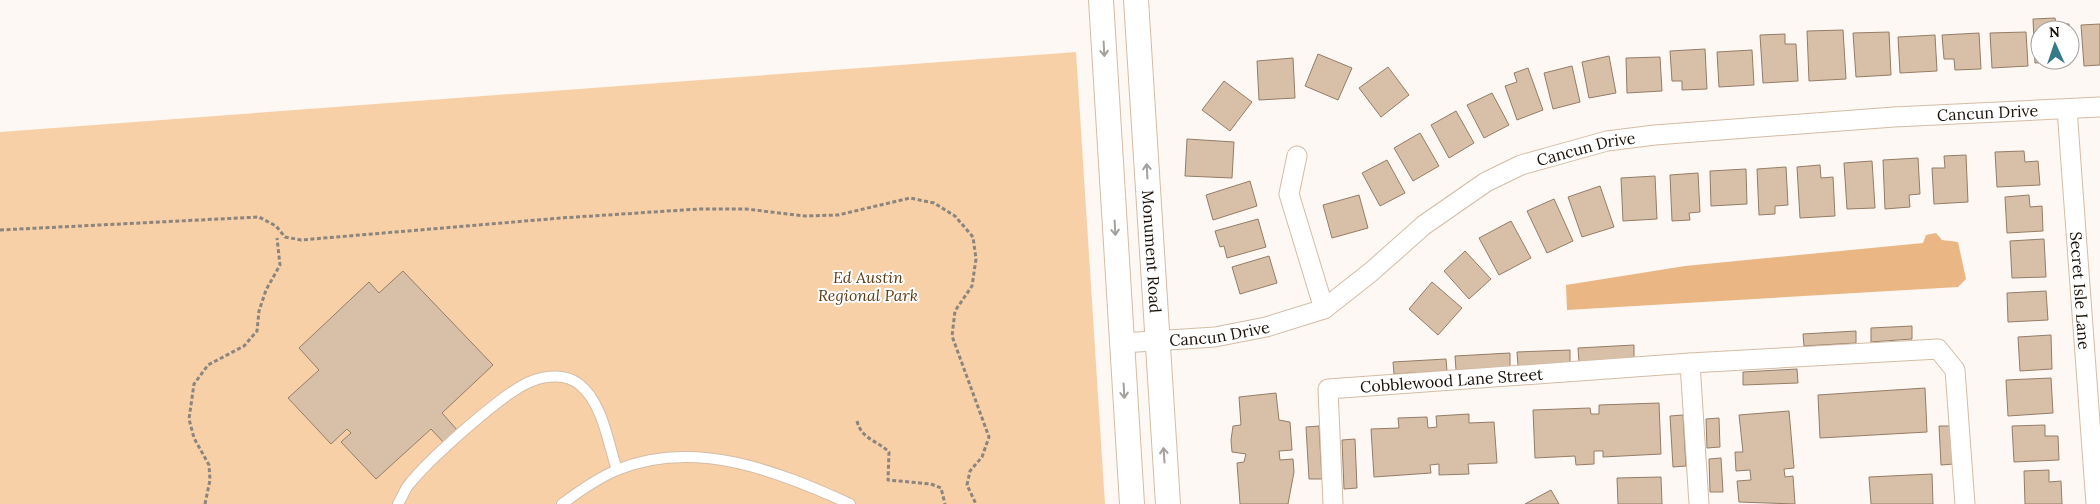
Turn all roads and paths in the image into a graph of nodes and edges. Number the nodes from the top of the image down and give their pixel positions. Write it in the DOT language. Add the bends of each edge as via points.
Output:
graph roads {
  1 [pos="1101,0"];
  2 [pos="1136,0"];
  3 [pos="2100,107"];
  4 [pos="2067,109"];
  5 [pos="1297,156"];
  6 [pos="0,230"];
  7 [pos="277,238"];
  8 [pos="1324,309"];
  9 [pos="1157,342"];
  10 [pos="1122,344"];
  11 [pos="1690,363"];
  12 [pos="857,421"];
  13 [pos="617,470"];
  14 [pos="205,504"];
  15 [pos="398,504"];
  16 [pos="562,504"];
  17 [pos="850,504"];
  18 [pos="945,504"];
  19 [pos="976,504"];
  20 [pos="1132,504"];
  21 [pos="1168,504"];
  22 [pos="1333,504"];
  23 [pos="1699,504"];
  24 [pos="1965,504"];
  25 [pos="2096,504"];
  1 -- 10 [label="street, one-way"];
  9 -- 2 [label="street, Monument Road, one-way"];
  3 -- 4 [label="street, Cancun Drive"];
  4 -- 8 [label="street, Cancun Drive" via="1884,118 1655,135 1607,141 1556,154 1503,174 1450,204"];
  4 -- 25 [label="street, Secret Isle Lane"];
  5 -- 8 [label="street" via="1289,194"];
  6 -- 19 [label="path" via="259,217 276,226 286,237 301,240 699,209 746,209 805,216 838,215 910,198 934,203 955,216 973,238 976,259 972,286 955,311 952,336 989,437 982,458 970,471 967,485"];
  7 -- 14 [label="path" via="280,265 266,290 257,331 244,346 208,365 194,384 189,419 194,438 209,465 210,480"];
  8 -- 9 [label="street, Cancun Drive" via="1266,327 1208,338"];
  9 -- 10 [label="street, Cancun Drive"];
  21 -- 9 [label="street, Monument Road, one-way"];
  10 -- 20 [label="street, one-way"];
  11 -- 22 [label="street, Cobblewood Lane Street" via="1328,389"];
  11 -- 23 [label="street"];
  11 -- 24 [label="street, Cobblewood Lane Street" via="1938,349 1955,370"];
  12 -- 18 [label="path" via="865,437 889,452 888,480 941,488"];
  13 -- 15 [label="lane" via="593,398 578,383 558,375 532,381 505,397 438,454 407,488"];
  13 -- 16 [label="lane"];
  13 -- 17 [label="lane" via="659,459 700,457 739,462"];
}
